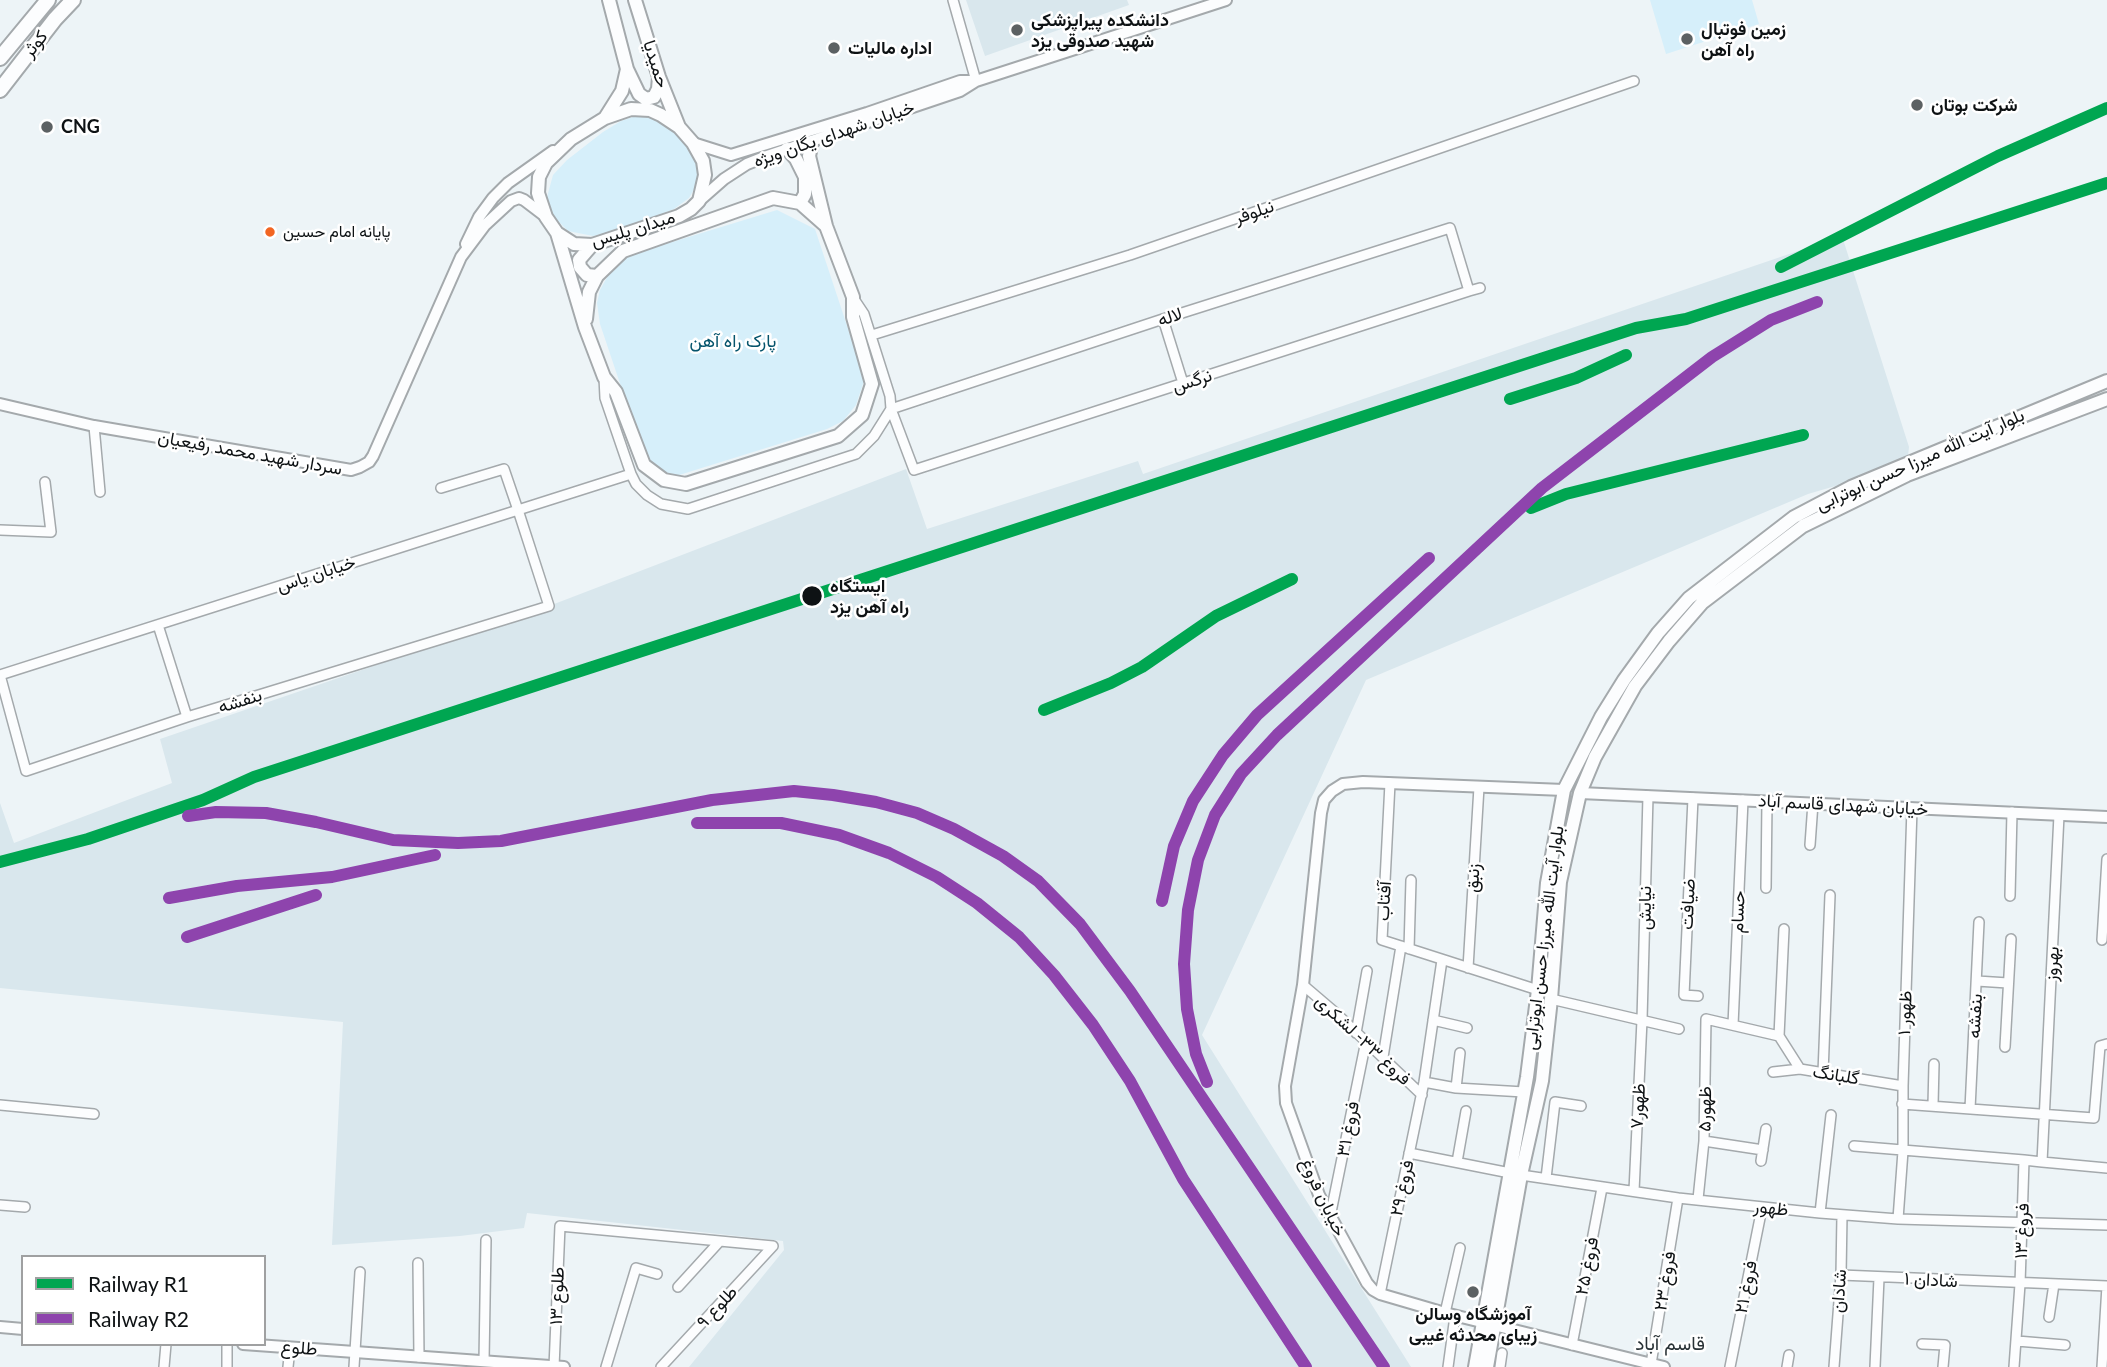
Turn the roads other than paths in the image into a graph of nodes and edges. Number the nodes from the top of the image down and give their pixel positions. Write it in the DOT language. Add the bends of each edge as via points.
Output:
graph roads {
  1 [pos="73,0"];
  2 [pos="609,0"];
  3 [pos="635,0"];
  4 [pos="953,0"];
  5 [pos="1226,0"];
  6 [pos="45,3"];
  7 [pos="0,58"];
  8 [pos="627,69"];
  9 [pos="659,77"];
  10 [pos="976,81"];
  11 [pos="1634,81"];
  12 [pos="0,90"];
  13 [pos="605,118"];
  14 [pos="679,127"];
  15 [pos="570,139"];
  16 [pos="812,142"];
  17 [pos="693,143"];
  18 [pos="787,149"];
  19 [pos="699,201"];
  20 [pos="800,203"];
  21 [pos="546,217"];
  22 [pos="826,226"];
  23 [pos="557,233"];
  24 [pos="592,245"];
  25 [pos="461,257"];
  26 [pos="597,276"];
  27 [pos="1480,288"];
  28 [pos="1469,291"];
  29 [pos="853,297"];
  30 [pos="1163,319"];
  31 [pos="585,327"];
  32 [pos="872,335"];
  33 [pos="604,377"];
  34 [pos="2107,381"];
  35 [pos="1183,383"];
  36 [pos="2107,398"];
  37 [pos="0,404"];
  38 [pos="891,410"];
  39 [pos="94,426"];
  40 [pos="631,474"];
  41 [pos="45,482"];
  42 [pos="441,488"];
  43 [pos="100,492"];
  44 [pos="519,510"];
  45 [pos="0,530"];
  46 [pos="158,625"];
  47 [pos="0,675"];
  48 [pos="187,717"];
  49 [pos="1390,783"];
  50 [pos="1479,787"];
  51 [pos="1564,790"];
  52 [pos="1580,793"];
  53 [pos="1648,796"];
  54 [pos="1693,798"];
  55 [pos="1743,800"];
  56 [pos="1767,801"];
  57 [pos="1813,803"];
  58 [pos="1912,808"];
  59 [pos="2012,812"];
  60 [pos="2059,815"];
  61 [pos="2107,817"];
  62 [pos="1810,845"];
  63 [pos="2107,859"];
  64 [pos="1411,880"];
  65 [pos="1766,888"];
  66 [pos="1830,895"];
  67 [pos="2010,896"];
  68 [pos="1979,922"];
  69 [pos="1784,929"];
  70 [pos="2011,939"];
  71 [pos="2102,940"];
  72 [pos="1405,948"];
  73 [pos="1442,960"];
  74 [pos="1468,968"];
  75 [pos="1367,971"];
  76 [pos="1977,981"];
  77 [pos="2008,983"];
  78 [pos="1303,985"];
  79 [pos="1538,990"];
  80 [pos="1698,996"];
  81 [pos="1551,999"];
  82 [pos="1433,1020"];
  83 [pos="1642,1020"];
  84 [pos="1733,1025"];
  85 [pos="1467,1028"];
  86 [pos="1679,1029"];
  87 [pos="1356,1032"];
  88 [pos="1779,1036"];
  89 [pos="1366,1041"];
  90 [pos="2107,1044"];
  91 [pos="2005,1047"];
  92 [pos="1460,1053"];
  93 [pos="1382,1057"];
  94 [pos="1934,1064"];
  95 [pos="1800,1069"];
  96 [pos="1773,1072"];
  97 [pos="1823,1073"];
  98 [pos="1424,1082"];
  99 [pos="1903,1086"];
  100 [pos="1456,1087"];
  101 [pos="1524,1092"];
  102 [pos="1422,1095"];
  103 [pos="1902,1104"];
  104 [pos="0,1105"];
  105 [pos="1933,1105"];
  106 [pos="1581,1106"];
  107 [pos="1970,1109"];
  108 [pos="1466,1111"];
  109 [pos="94,1114"];
  110 [pos="2045,1114"];
  111 [pos="1831,1115"];
  112 [pos="1766,1129"];
  113 [pos="1704,1141"];
  114 [pos="1854,1146"];
  115 [pos="1763,1150"];
  116 [pos="1903,1151"];
  117 [pos="1409,1153"];
  118 [pos="2024,1160"];
  119 [pos="1761,1161"];
  120 [pos="1457,1162"];
  121 [pos="2042,1162"];
  122 [pos="2107,1168"];
  123 [pos="1516,1174"];
  124 [pos="1546,1178"];
  125 [pos="1602,1188"];
  126 [pos="1634,1191"];
  127 [pos="1678,1198"];
  128 [pos="1698,1199"];
  129 [pos="0,1205"];
  130 [pos="25,1207"];
  131 [pos="1762,1208"];
  132 [pos="1820,1213"];
  133 [pos="1842,1215"];
  134 [pos="1331,1217"];
  135 [pos="1898,1219"];
  136 [pos="2022,1222"];
  137 [pos="2107,1225"];
  138 [pos="486,1240"];
  139 [pos="720,1241"];
  140 [pos="1461,1248"];
  141 [pos="418,1262"];
  142 [pos="360,1272"];
  143 [pos="657,1273"];
  144 [pos="1841,1275"];
  145 [pos="1879,1278"];
  146 [pos="2020,1284"];
  147 [pos="2054,1284"];
  148 [pos="2107,1286"];
  149 [pos="678,1287"];
  150 [pos="1380,1294"];
  151 [pos="1450,1315"];
  152 [pos="2049,1317"];
  153 [pos="1489,1324"];
  154 [pos="0,1327"];
  155 [pos="21,1329"];
  156 [pos="2017,1341"];
  157 [pos="1922,1344"];
  158 [pos="1573,1345"];
  159 [pos="2065,1345"];
  160 [pos="166,1346"];
  161 [pos="227,1346"];
  162 [pos="266,1346"];
  163 [pos="290,1348"];
  164 [pos="355,1352"];
  165 [pos="1502,1353"];
  166 [pos="1789,1355"];
  167 [pos="419,1362"];
  168 [pos="1624,1362"];
  169 [pos="478,1363"];
  170 [pos="1651,1364"];
  171 [pos="164,1367"];
  172 [pos="227,1367"];
  173 [pos="288,1367"];
  174 [pos="354,1367"];
  175 [pos="554,1367"];
  176 [pos="564,1367"];
  177 [pos="606,1367"];
  178 [pos="661,1367"];
  179 [pos="1447,1367"];
  180 [pos="1475,1367"];
  181 [pos="1487,1367"];
  182 [pos="1500,1367"];
  183 [pos="1664,1367"];
  184 [pos="1730,1367"];
  185 [pos="1787,1367"];
  186 [pos="1833,1367"];
  187 [pos="1875,1367"];
  188 [pos="1943,1367"];
  189 [pos="2014,1367"];
  190 [pos="2102,1367"];
  1 -- 12 [label="main road, کوثر"];
  2 -- 8 [label="main road, حمیدیا"];
  3 -- 9 [label="main road, حمیدیا"];
  4 -- 10 [label="street"];
  5 -- 10 [label="street, خیابان شهدای یگان ویژه"];
  6 -- 7 [label="main road, کوثر"];
  8 -- 9 [label="main road" via="646,99 659,89"];
  8 -- 13 [label="main road, حمیدیا" via="622,91"];
  9 -- 14 [label="main road, حمیدیا"];
  10 -- 16 [label="street, خیابان شهدای یگان ویژه" via="960,91"];
  10 -- 17 [label="street, خیابان شهدای یگان ویژه" via="960,81 731,155"];
  11 -- 32 [label="street, نیلوفر" via="1130,255"];
  13 -- 14 [label="main road" via="650,110"];
  13 -- 15 [label="main road"];
  14 -- 17 [label="main road"];
  15 -- 21 [label="main road" via="539,177 538,193"];
  15 -- 25 [label="street" via="493,198"];
  16 -- 18 [label="street, خیابان شهدای یگان ویژه"];
  16 -- 22 [label="main road" via="809,156"];
  17 -- 19 [label="main road" via="705,176"];
  18 -- 19 [label="street, خیابان شهدای یگان ویژه" via="747,164"];
  18 -- 20 [label="main road" via="805,177"];
  19 -- 24 [label="main road, میدان پلیس" via="679,216"];
  20 -- 22 [label="main road"];
  20 -- 26 [label="main road" via="766,199 624,251"];
  21 -- 23 [label="main road"];
  21 -- 25 [label="street, سردار شهید محمد رفیعیان" via="524,200 511,201"];
  22 -- 29 [label="main road"];
  23 -- 24 [label="main road, میدان پلیس" via="574,244"];
  23 -- 31 [label="main road"];
  24 -- 26 [label="main road" via="579,260 583,272"];
  25 -- 39 [label="street, سردار شهید محمد رفیعیان" via="373,456 360,467 351,470"];
  26 -- 31 [label="main road" via="589,292"];
  27 -- 28 [label="street, نرگس"];
  28 -- 30 [label="street, لاله" via="1450,229"];
  28 -- 35 [label="street, نرگس"];
  29 -- 32 [label="street"];
  29 -- 33 [label="main road" via="853,317 872,384 862,415 838,436 686,484 664,480 644,465 616,392"];
  30 -- 35 [label="street"];
  30 -- 38 [label="street, لاله"];
  31 -- 33 [label="main road"];
  32 -- 38 [label="street"];
  33 -- 40 [label="street" via="605,398"];
  34 -- 51 [label="main road, بلوار آیت الله میرزا حسن ابوترابی" via="1851,487 1794,517 1741,556 1689,598 1658,633 1601,717"];
  35 -- 38 [label="street, نرگس" via="914,470"];
  36 -- 52 [label="main road, بلوار آیت الله میرزا حسن ابوترابی" via="1855,499 1803,526 1730,580 1683,624 1635,686"];
  37 -- 39 [label="street, سردار شهید محمد رفیعیان"];
  38 -- 40 [label="street" via="856,454 688,509 661,503"];
  39 -- 43 [label="street"];
  40 -- 44 [label="street, خیابان یاس"];
  41 -- 45 [label="street" via="51,531"];
  42 -- 44 [label="street" via="504,469"];
  44 -- 46 [label="street, خیابان یاس"];
  44 -- 48 [label="street, بنفشه" via="550,606"];
  46 -- 47 [label="street, خیابان یاس"];
  46 -- 48 [label="street"];
  47 -- 48 [label="street, بنفشه" via="26,771"];
  49 -- 50 [label="street"];
  49 -- 72 [label="street, آفتاب" via="1382,940"];
  49 -- 78 [label="street, خیابان فروغ" via="1343,784 1324,800"];
  50 -- 51 [label="street"];
  50 -- 74 [label="street, زنبق"];
  51 -- 52 [label="main road"];
  51 -- 79 [label="main road, بلوار آیت الله میرزا حسن ابوترابی" via="1548,883"];
  52 -- 53 [label="street, خیابان شهدای قاسم آباد"];
  52 -- 81 [label="main road, بلوار آیت الله میرزا حسن ابوترابی" via="1560,883"];
  53 -- 54 [label="street, خیابان شهدای قاسم آباد"];
  53 -- 83 [label="street, نيايش"];
  54 -- 55 [label="street, خیابان شهدای قاسم آباد"];
  54 -- 80 [label="street, ضیافت" via="1684,995"];
  55 -- 56 [label="street, خیابان شهدای قاسم آباد"];
  55 -- 84 [label="street, حسام"];
  56 -- 57 [label="street, خیابان شهدای قاسم آباد"];
  56 -- 65 [label="street"];
  57 -- 58 [label="street, خیابان شهدای قاسم آباد"];
  57 -- 62 [label="street"];
  58 -- 59 [label="street, خیابان شهدای قاسم آباد"];
  58 -- 99 [label="street, ظهور ۱"];
  59 -- 60 [label="street, خیابان شهدای قاسم آباد"];
  59 -- 67 [label="street"];
  60 -- 61 [label="street, خیابان شهدای قاسم آباد"];
  60 -- 110 [label="street, بهروز"];
  63 -- 71 [label="street"];
  64 -- 72 [label="street"];
  66 -- 97 [label="street"];
  68 -- 76 [label="street, بنفشه"];
  69 -- 88 [label="street"];
  70 -- 77 [label="street"];
  72 -- 73 [label="street"];
  72 -- 93 [label="street"];
  73 -- 74 [label="street"];
  73 -- 82 [label="street, فروغ ۲۹"];
  74 -- 79 [label="street"];
  75 -- 87 [label="street"];
  76 -- 77 [label="street"];
  76 -- 107 [label="street, بنفشه"];
  77 -- 91 [label="street"];
  78 -- 87 [label="street, فروغ ۳۳- لشکری"];
  78 -- 134 [label="street, خیابان فروغ" via="1286,1102"];
  79 -- 101 [label="main road, بلوار آیت الله میرزا حسن ابوترابی"];
  81 -- 83 [label="street"];
  81 -- 123 [label="main road, بلوار آیت الله میرزا حسن ابوترابی" via="1542,1081"];
  82 -- 85 [label="street"];
  82 -- 98 [label="street, فروغ ۲۹"];
  83 -- 86 [label="street"];
  83 -- 126 [label="street, ظهور۷"];
  84 -- 88 [label="street"];
  84 -- 113 [label="street, ظهور۵" via="1706,1020"];
  87 -- 89 [label="street, فروغ ۳۳- لشکری"];
  88 -- 95 [label="street, گلبانگ"];
  89 -- 93 [label="street, فروغ ۳۳- لشکری"];
  89 -- 134 [label="street, فروغ ۳۱"];
  90 -- 110 [label="street" via="2100,1046 2094,1118"];
  92 -- 100 [label="street"];
  93 -- 102 [label="street, فروغ ۳۳- لشکری"];
  94 -- 105 [label="street"];
  95 -- 96 [label="street"];
  95 -- 97 [label="street, گلبانگ"];
  97 -- 99 [label="street, گلبانگ"];
  98 -- 100 [label="street"];
  98 -- 102 [label="street, فروغ ۲۹"];
  99 -- 103 [label="street, ظهور ۱"];
  100 -- 101 [label="street"];
  101 -- 123 [label="main road, بلوار آیت الله میرزا حسن ابوترابی"];
  102 -- 117 [label="street, فروغ ۲۹"];
  103 -- 105 [label="street"];
  103 -- 116 [label="street, ظهور ۱"];
  104 -- 109 [label="street"];
  105 -- 107 [label="street"];
  106 -- 124 [label="street" via="1555,1102"];
  107 -- 110 [label="street"];
  108 -- 120 [label="street"];
  110 -- 121 [label="street"];
  111 -- 132 [label="street"];
  112 -- 115 [label="street"];
  113 -- 115 [label="street"];
  113 -- 128 [label="street, ظهور۵"];
  114 -- 116 [label="street"];
  115 -- 119 [label="street"];
  116 -- 118 [label="street"];
  116 -- 135 [label="street, ظهور ۱"];
  117 -- 120 [label="street, ظهور"];
  117 -- 150 [label="street, فروغ ۲۹"];
  118 -- 121 [label="street"];
  118 -- 136 [label="street, فروغ ۱۳"];
  120 -- 123 [label="street, ظهور"];
  121 -- 122 [label="street"];
  123 -- 124 [label="street, ظهور"];
  123 -- 153 [label="main road, بلوار آیت الله میرزا حسن ابوترابی"];
  124 -- 125 [label="street, ظهور"];
  125 -- 126 [label="street, ظهور"];
  125 -- 158 [label="street, فروغ ۲۵"];
  126 -- 127 [label="street, ظهور"];
  127 -- 128 [label="street, ظهور"];
  127 -- 170 [label="street, فروغ ۲۳"];
  128 -- 131 [label="street, ظهور"];
  129 -- 130 [label="street"];
  131 -- 132 [label="street, ظهور"];
  131 -- 184 [label="street, فروغ ۲۱"];
  132 -- 133 [label="street, ظهور"];
  133 -- 135 [label="street, ظهور"];
  133 -- 144 [label="street, شادان"];
  134 -- 150 [label="street, خیابان فروغ" via="1367,1283"];
  135 -- 136 [label="street, ظهور"];
  136 -- 137 [label="street, ظهور"];
  136 -- 146 [label="street, فروغ ۱۳"];
  138 -- 169 [label="street"];
  139 -- 149 [label="street"];
  139 -- 175 [label="street, طلوع ۱۳" via="560,1226"];
  139 -- 178 [label="street, طلوع ۹" via="773,1246"];
  140 -- 151 [label="street"];
  141 -- 167 [label="street"];
  142 -- 164 [label="street"];
  143 -- 177 [label="street" via="636,1268"];
  144 -- 145 [label="street, شادان ۱"];
  144 -- 186 [label="street, شادان"];
  145 -- 146 [label="street, شادان ۱"];
  145 -- 187 [label="street"];
  146 -- 147 [label="street, شادان ۱"];
  146 -- 156 [label="street, فروغ ۱۳"];
  147 -- 148 [label="street, شادان ۱"];
  147 -- 152 [label="street"];
  148 -- 190 [label="street"];
  150 -- 151 [label="street"];
  151 -- 153 [label="street"];
  151 -- 179 [label="street"];
  153 -- 158 [label="street"];
  153 -- 180 [label="main road, بلوار آیت الله میرزا حسن ابوترابی"];
  153 -- 181 [label="main road, بلوار آیت الله میرزا حسن ابوترابی"];
  154 -- 155 [label="street"];
  156 -- 159 [label="street"];
  156 -- 189 [label="street, فروغ ۱۳"];
  157 -- 188 [label="street" via="1945,1345"];
  158 -- 168 [label="street"];
  160 -- 171 [label="street"];
  161 -- 172 [label="street"];
  162 -- 163 [label="street, طلوع"];
  163 -- 164 [label="street, طلوع"];
  163 -- 173 [label="street"];
  164 -- 167 [label="street, طلوع"];
  164 -- 174 [label="street"];
  165 -- 182 [label="street"];
  166 -- 185 [label="street"];
  167 -- 169 [label="street, طلوع"];
  168 -- 170 [label="street"];
  169 -- 175 [label="street, طلوع"];
  170 -- 183 [label="street"];
  175 -- 176 [label="street, طلوع"];
}
